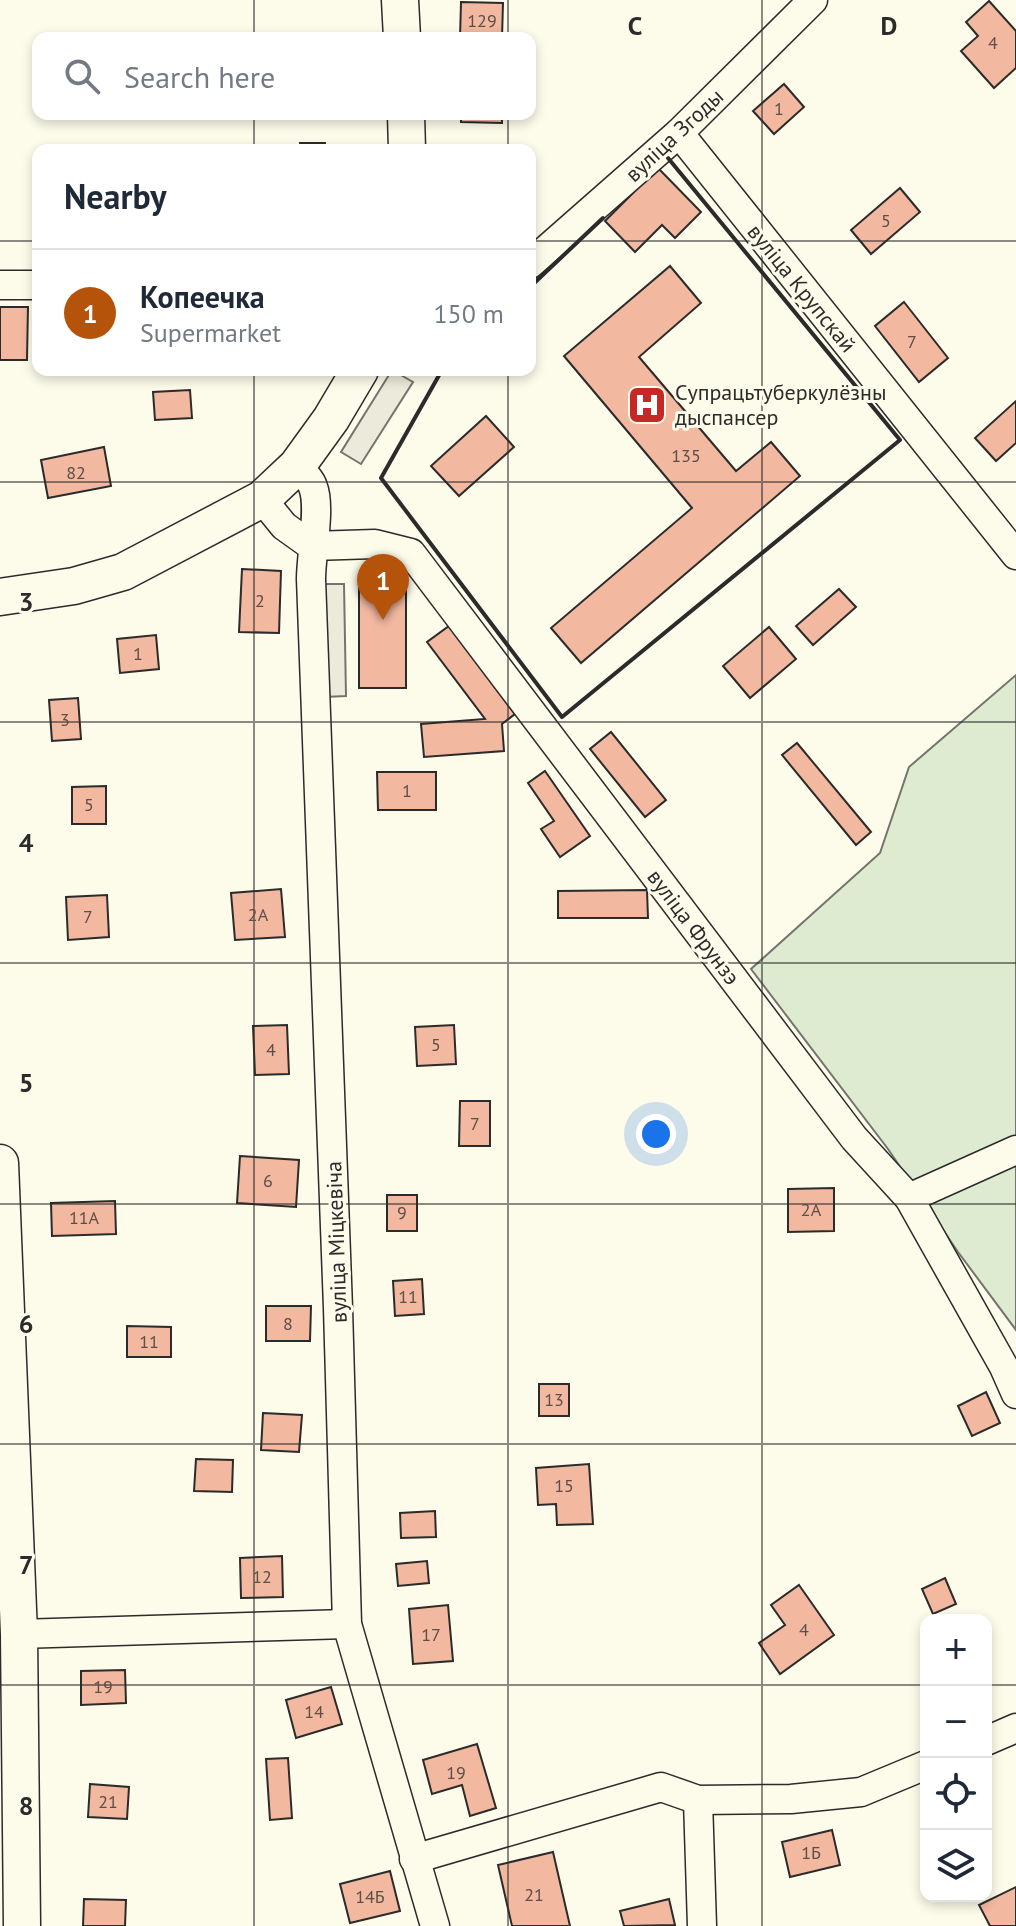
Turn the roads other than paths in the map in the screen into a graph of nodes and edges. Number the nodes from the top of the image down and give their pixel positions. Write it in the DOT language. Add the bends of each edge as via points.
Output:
graph roads {
  1 [pos="400,0"];
  2 [pos="813,0"];
  3 [pos="402,32"];
  4 [pos="406,120"];
  5 [pos="679,133"];
  6 [pos="407,144"];
  7 [pos="536,259"];
  8 [pos="0,285"];
  9 [pos="32,285"];
  10 [pos="356,376"];
  11 [pos="297,466"];
  12 [pos="262,499"];
  13 [pos="1011,540"];
  14 [pos="312,546"];
  15 [pos="0,597"];
  16 [pos="1016,1150"];
  17 [pos="0,1163"];
  18 [pos="909,1198"];
  19 [pos="1016,1394"];
  20 [pos="347,1624"];
  21 [pos="19,1634"];
  22 [pos="1016,1728"];
  23 [pos="992,1738"];
  24 [pos="920,1767"];
  25 [pos="698,1800"];
  26 [pos="414,1859"];
  27 [pos="22,1926"];
  28 [pos="435,1926"];
  29 [pos="702,1926"];
  1 -- 3 [label="main road"];
  2 -- 5 [label="street, вуліца Згоды"];
  4 -- 6 [label="main road"];
  5 -- 7 [label="street, вуліца Згоды"];
  5 -- 13 [label="street, вуліца Крупскай"];
  8 -- 9 [label="street"];
  10 -- 11 [label="main road"];
  11 -- 12 [label="main road"];
  11 -- 14 [label="street, вуліца Міцкевіча" via="313,485 317,510"];
  12 -- 14 [label="street" via="284,526"];
  12 -- 15 [label="main road" via="123,572"];
  14 -- 18 [label="street, вуліца Фрунзэ" via="375,544 411,553 845,1125"];
  14 -- 20 [label="street, вуліца Міцкевіча"];
  16 -- 18 [label="street"];
  17 -- 21 [label="main road"];
  18 -- 19 [label="street, вуліца Фрунзэ"];
  20 -- 21 [label="street"];
  20 -- 26 [label="street, вуліца Міцкевіча"];
  21 -- 27 [label="main road"];
  22 -- 23 [label="street"];
  24 -- 25 [label="street" via="861,1792"];
  25 -- 26 [label="street" via="661,1787"];
  25 -- 29 [label="street"];
  26 -- 28 [label="street, вуліца Міцкевіча"];
}
